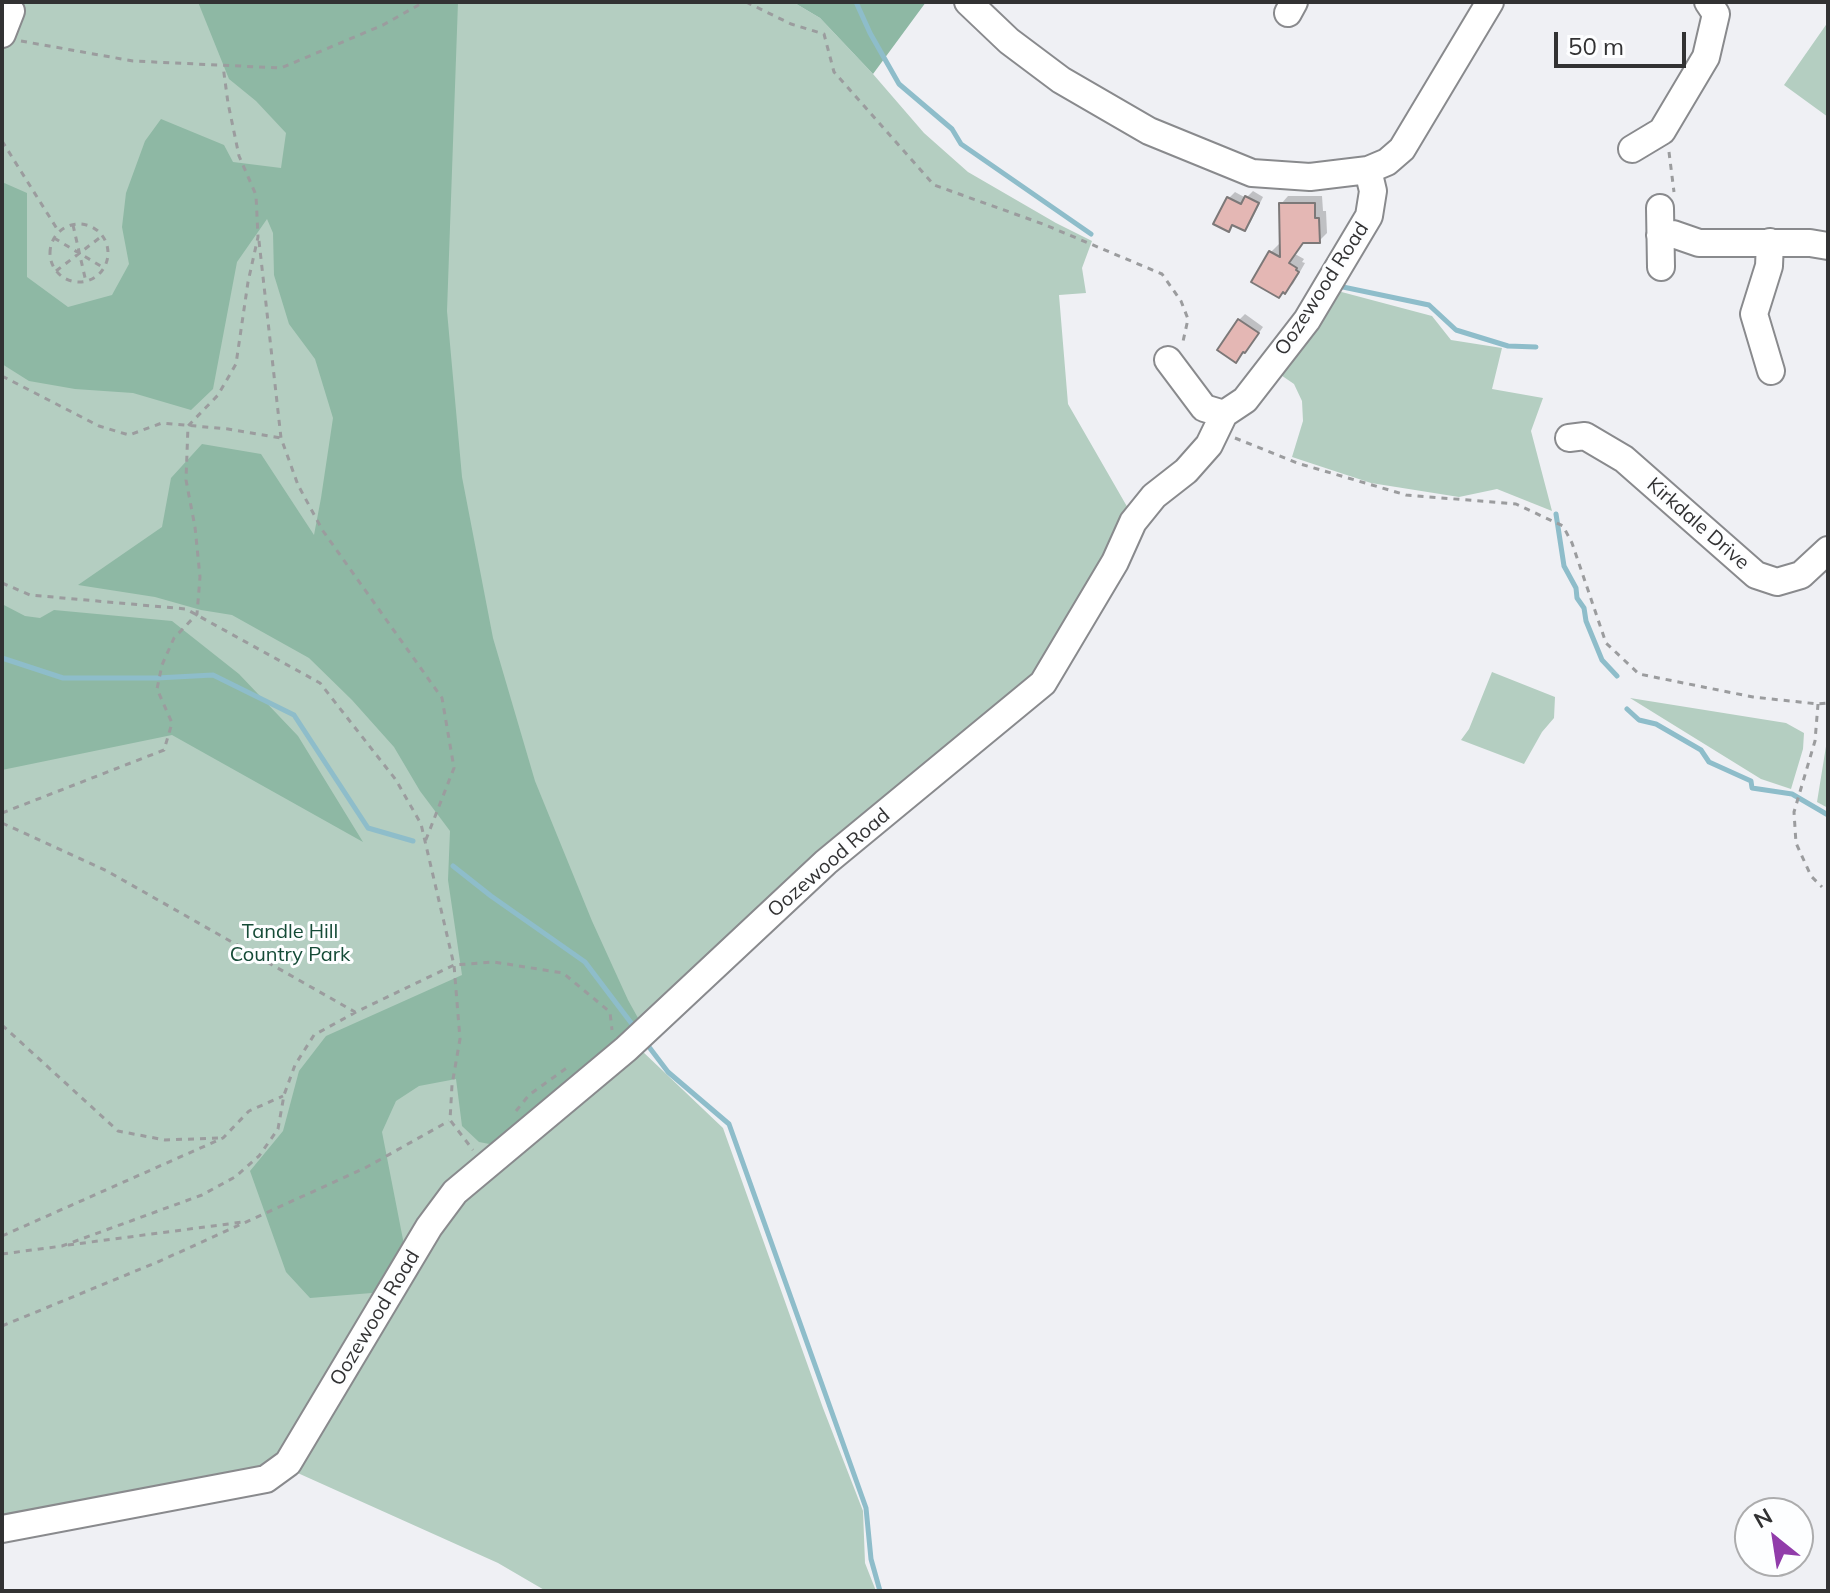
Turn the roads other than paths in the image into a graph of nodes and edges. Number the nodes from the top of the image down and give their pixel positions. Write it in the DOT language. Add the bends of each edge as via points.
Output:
graph roads {
  1 [pos="968,2"];
  2 [pos="1490,2"];
  3 [pos="1708,2"];
  4 [pos="1632,149"];
  5 [pos="1368,170"];
  6 [pos="1660,208"];
  7 [pos="1660,235"];
  8 [pos="1770,242"];
  9 [pos="1828,246"];
  10 [pos="1661,267"];
  11 [pos="1170,364"];
  12 [pos="1771,371"];
  13 [pos="1220,422"];
  14 [pos="1569,438"];
  15 [pos="1828,550"];
  16 [pos="2,1529"];
  1 -- 5 [label="street" via="1061,80 1149,131 1252,173 1310,177"];
  2 -- 5 [label="street" via="1402,149"];
  3 -- 4 [label="street" via="1716,14 1706,57 1662,131"];
  5 -- 13 [label="street, Oozewood Road" via="1373,191 1369,216 1298,331 1245,400"];
  6 -- 7 [label="street"];
  7 -- 8 [label="street" via="1699,243"];
  7 -- 10 [label="street"];
  8 -- 9 [label="street"];
  8 -- 12 [label="street" via="1769,266 1754,314"];
  11 -- 13 [label="street"];
  13 -- 16 [label="street, Oozewood Road" via="1209,445 1133,522 1043,683 826,862 455,1192 288,1463 266,1479"];
  14 -- 15 [label="street, Kirkdale Drive" via="1585,436 1624,459 1756,575 1777,582 1801,575"];
}
